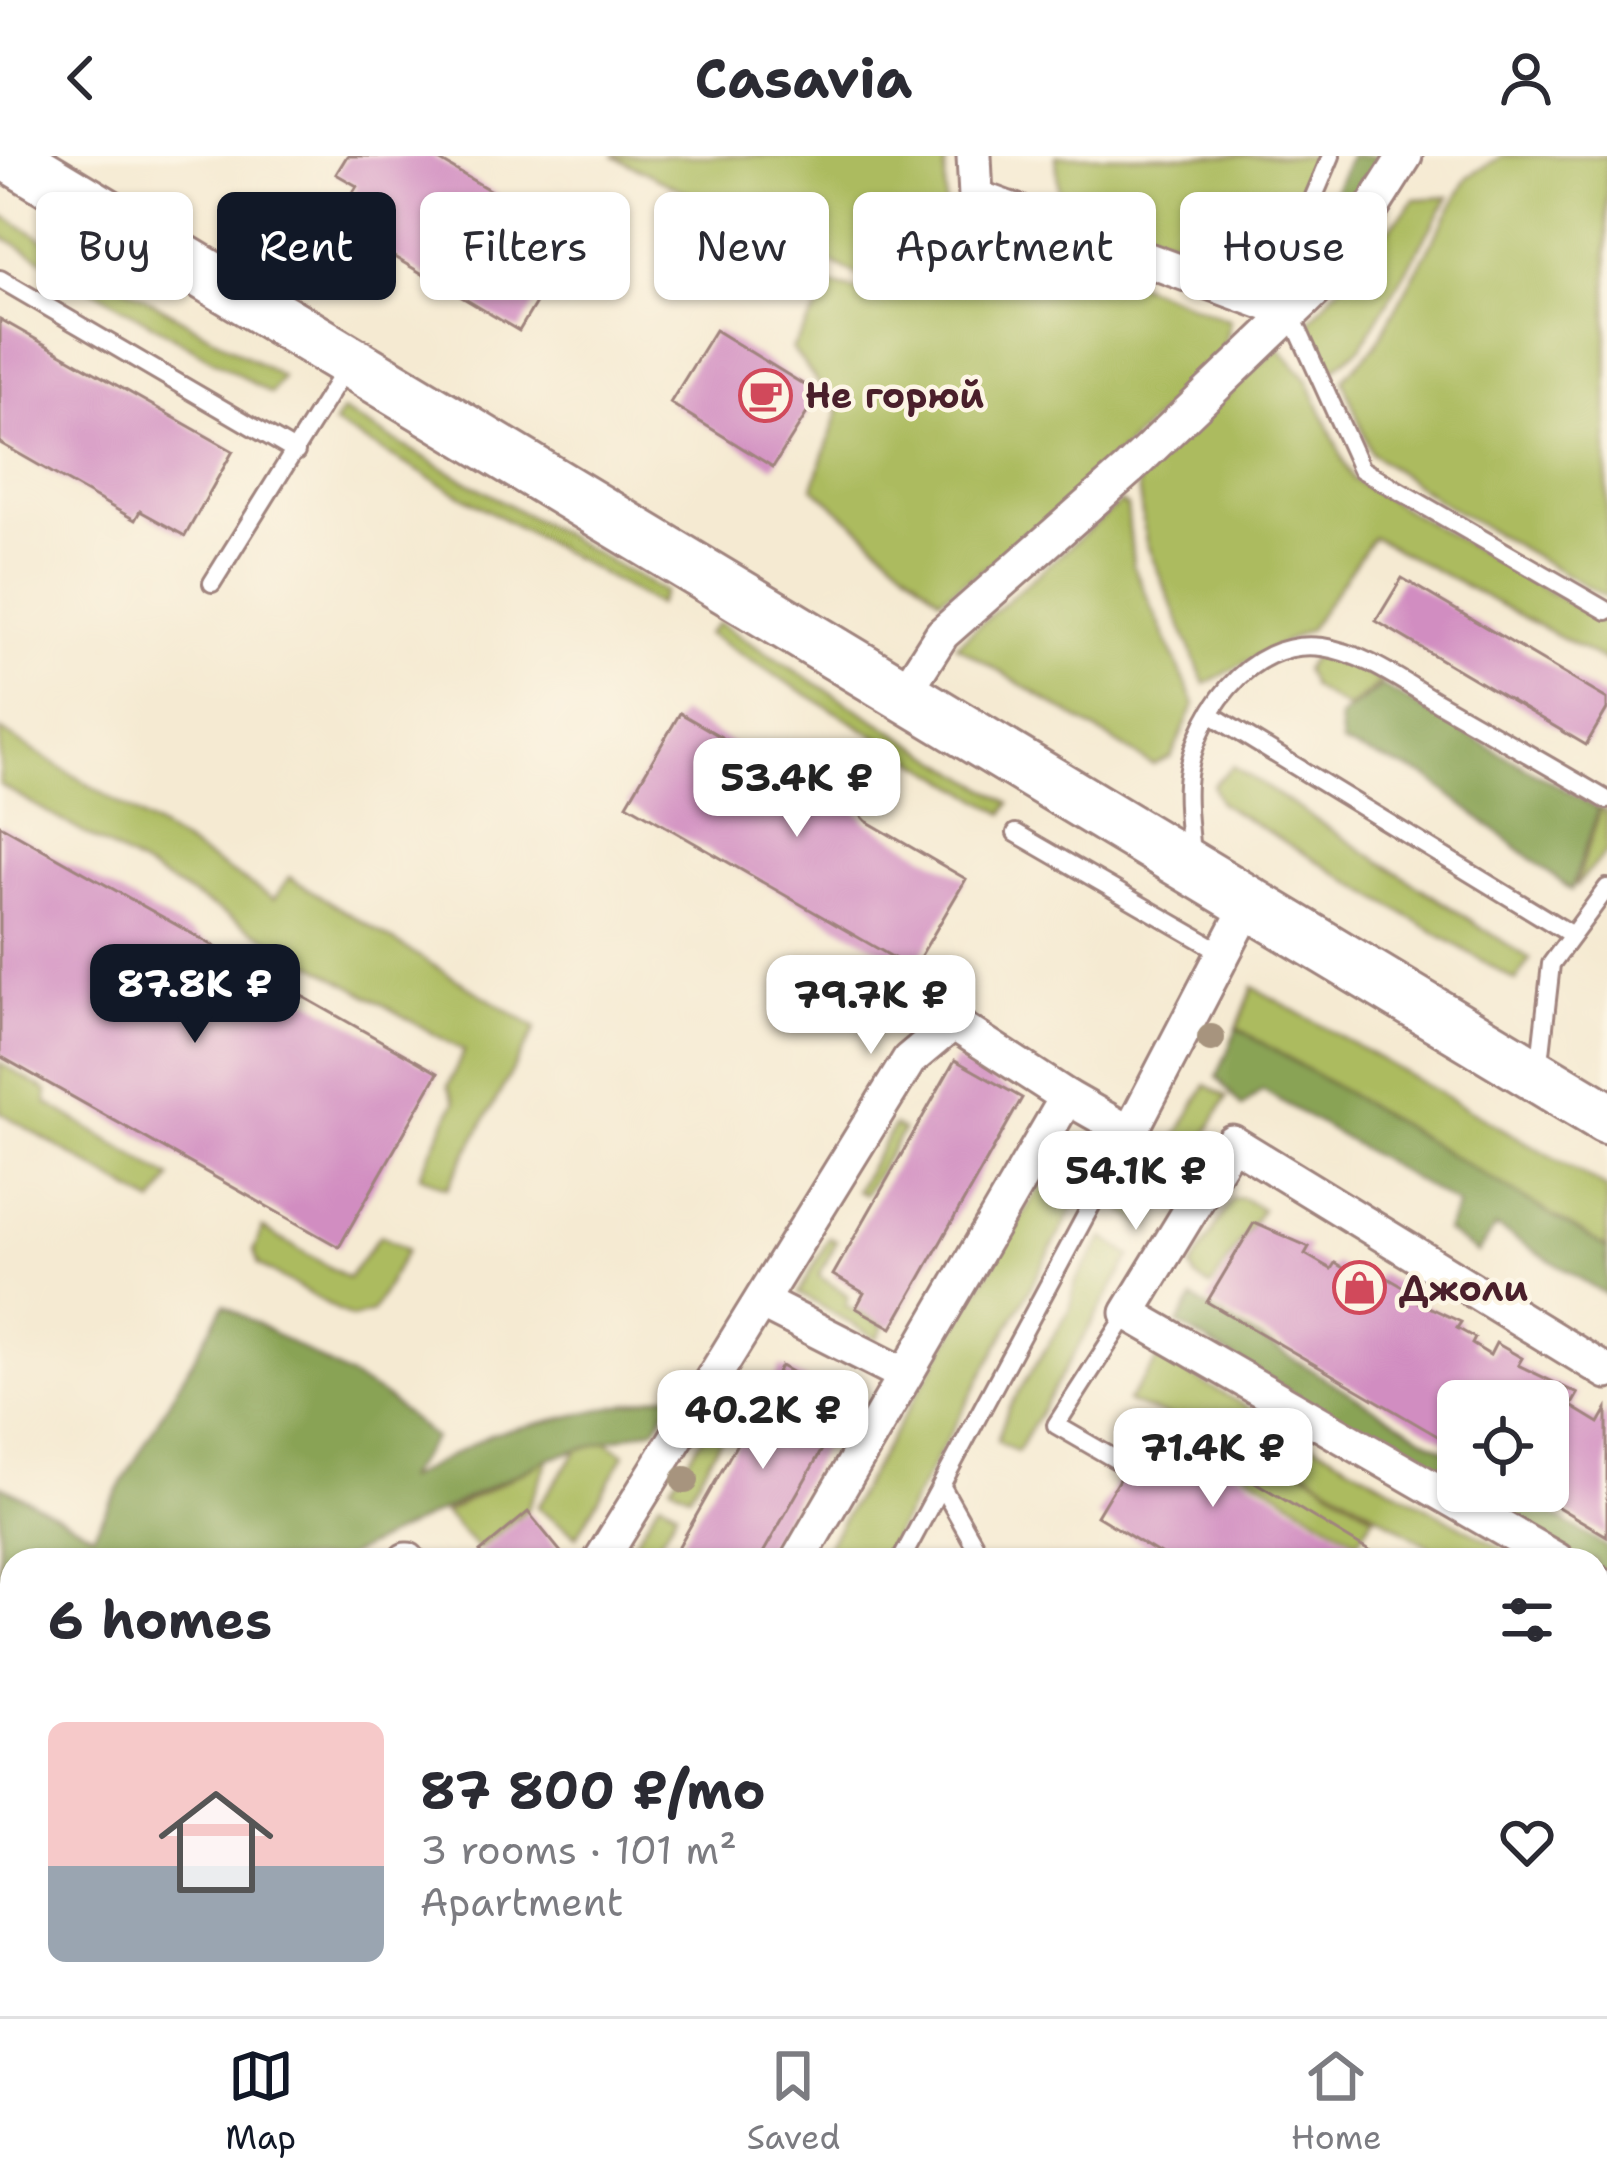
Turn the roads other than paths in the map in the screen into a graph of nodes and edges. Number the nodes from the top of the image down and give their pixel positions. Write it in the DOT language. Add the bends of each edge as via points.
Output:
graph roads {
  1 [pos="9,156"];
  2 [pos="974,156"];
  3 [pos="1331,156"];
  4 [pos="1405,156"];
  5 [pos="0,279"];
  6 [pos="1290,312"];
  7 [pos="350,360"];
  8 [pos="296,452"];
  9 [pos="212,583"];
  10 [pos="1607,611"];
  11 [pos="905,692"];
  12 [pos="1213,708"];
  13 [pos="1607,800"];
  14 [pos="1016,833"];
  15 [pos="1192,870"];
  16 [pos="1607,888"];
  17 [pos="1249,904"];
  18 [pos="1572,935"];
  19 [pos="1222,952"];
  20 [pos="1539,1078"];
  21 [pos="1066,1097"];
  22 [pos="1607,1118"];
  23 [pos="1130,1133"];
  24 [pos="761,1302"];
  25 [pos="1128,1313"];
  26 [pos="1607,1372"];
  27 [pos="905,1375"];
  28 [pos="1127,1466"];
  29 [pos="942,1487"];
  30 [pos="609,1548"];
  31 [pos="805,1548"];
  32 [pos="908,1548"];
  33 [pos="976,1548"];
  34 [pos="1536,1548"];
  1 -- 7 [label="main road"];
  2 -- 6 [label="street" via="976,197"];
  3 -- 6 [label="lane" via="1307,212"];
  4 -- 6 [label="street" via="1327,279"];
  5 -- 8 [label="lane"];
  6 -- 10 [label="lane" via="1361,470"];
  6 -- 11 [label="street" via="1129,469 941,634"];
  7 -- 8 [label="lane"];
  7 -- 11 [label="main road"];
  8 -- 9 [label="lane"];
  11 -- 15 [label="main road"];
  12 -- 13 [label="lane" via="1248,668 1320,646 1366,661"];
  12 -- 15 [label="lane" via="1186,786"];
  12 -- 18 [label="lane"];
  14 -- 19 [label="lane"];
  15 -- 17 [label="main road"];
  16 -- 18 [label="lane"];
  17 -- 19 [label="street"];
  17 -- 20 [label="main road"];
  18 -- 20 [label="lane" via="1551,964"];
  19 -- 23 [label="street"];
  20 -- 22 [label="main road"];
  21 -- 23 [label="street"];
  21 -- 24 [label="street" via="953,1023 909,1060"];
  21 -- 27 [label="street"];
  23 -- 29 [label="lane"];
  24 -- 27 [label="street"];
  24 -- 30 [label="street"];
  25 -- 26 [label="street" via="1232,1142"];
  25 -- 28 [label="lane" via="1056,1425"];
  25 -- 34 [label="street"];
  27 -- 31 [label="street"];
  29 -- 32 [label="lane"];
  29 -- 33 [label="lane"];
}
